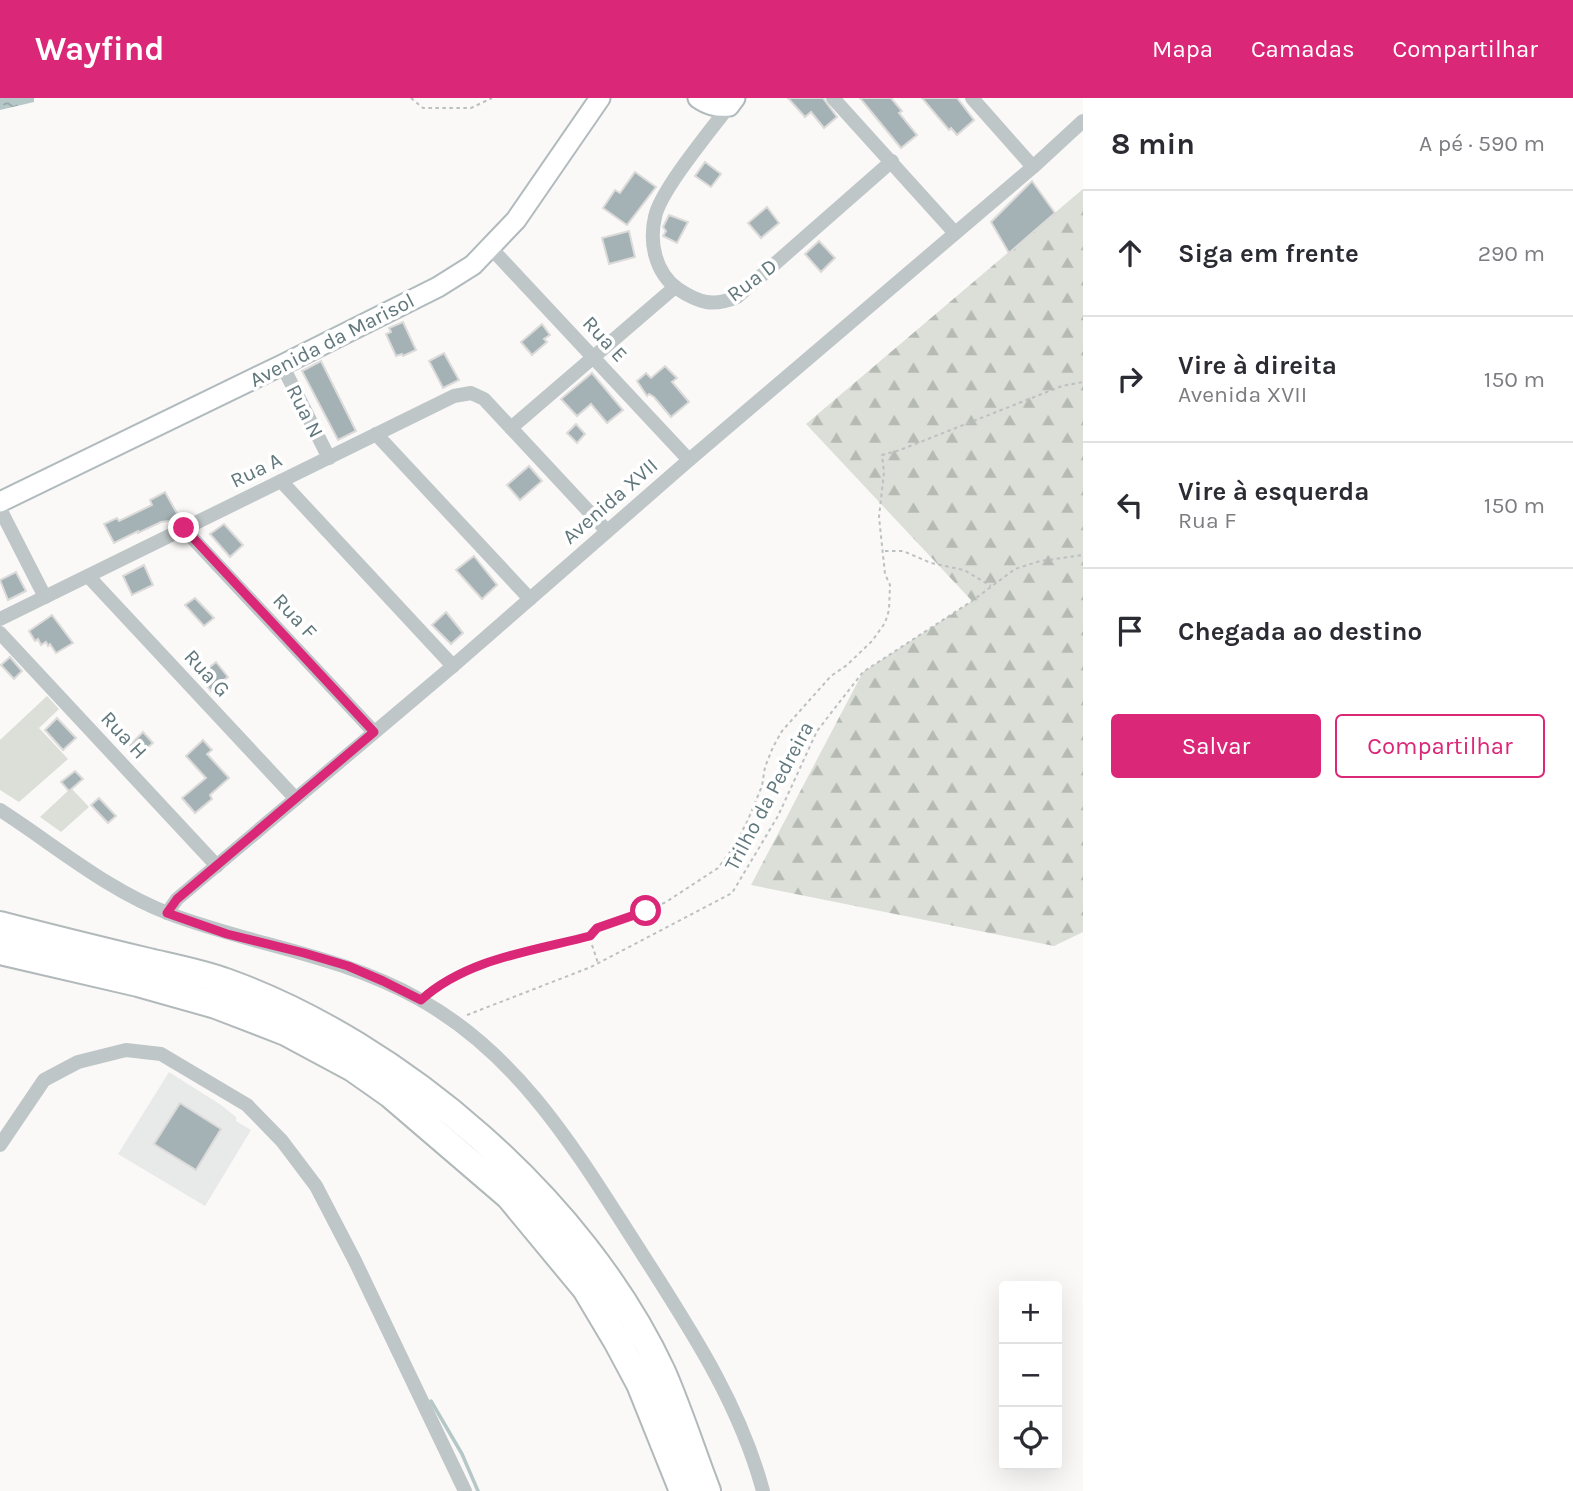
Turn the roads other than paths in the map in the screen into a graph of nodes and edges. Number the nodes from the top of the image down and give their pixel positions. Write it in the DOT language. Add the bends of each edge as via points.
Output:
graph roads {
  1 [pos="600,98"];
  2 [pos="698,98"];
  3 [pos="833,98"];
  4 [pos="972,98"];
  5 [pos="732,102"];
  6 [pos="1083,121"];
  7 [pos="892,162"];
  8 [pos="1033,166"];
  9 [pos="955,233"];
  10 [pos="490,247"];
  11 [pos="675,287"];
  12 [pos="593,357"];
  13 [pos="282,365"];
  14 [pos="511,428"];
  15 [pos="376,434"];
  16 [pos="329,458"];
  17 [pos="689,460"];
  18 [pos="281,481"];
  19 [pos="0,502"];
  20 [pos="0,509"];
  21 [pos="184,528"];
  22 [pos="607,531"];
  23 [pos="88,576"];
  24 [pos="45,597"];
  25 [pos="530,599"];
  26 [pos="0,619"];
  27 [pos="0,633"];
  28 [pos="453,666"];
  29 [pos="374,732"];
  30 [pos="296,799"];
  31 [pos="0,810"];
  32 [pos="217,866"];
  33 [pos="167,913"];
  34 [pos="0,925"];
  35 [pos="590,936"];
  36 [pos="0,951"];
  37 [pos="421,1000"];
  38 [pos="0,1145"];
  39 [pos="465,1491"];
  40 [pos="683,1491"];
  41 [pos="707,1491"];
  42 [pos="763,1491"];
  1 -- 10 [label="street, Avenida da Marisol" via="516,220"];
  2 -- 5 [label="street" via="718,107"];
  3 -- 7 [label="street"];
  4 -- 8 [label="street"];
  5 -- 11 [label="street" via="655,215 653,244 659,268"];
  6 -- 8 [label="street, Avenida XVII"];
  7 -- 9 [label="street"];
  7 -- 11 [label="street, Rua D" via="737,297 722,304 700,302"];
  8 -- 9 [label="street, Avenida XVII"];
  9 -- 17 [label="street, Avenida XVII"];
  10 -- 12 [label="street, Rua E"];
  10 -- 13 [label="street, Avenida da Marisol" via="473,265 438,287"];
  11 -- 12 [label="street"];
  12 -- 14 [label="street"];
  12 -- 17 [label="street, Rua E"];
  13 -- 16 [label="street, Rua N"];
  13 -- 19 [label="street, Avenida da Marisol"];
  14 -- 15 [label="street, Rua A" via="484,399 471,393 454,396"];
  14 -- 22 [label="street, Rua A"];
  15 -- 16 [label="street, Rua A"];
  15 -- 25 [label="street"];
  16 -- 18 [label="street, Rua A"];
  17 -- 22 [label="street, Avenida XVII"];
  18 -- 21 [label="street, Rua A"];
  18 -- 28 [label="street"];
  20 -- 24 [label="street"];
  21 -- 23 [label="street, Rua A"];
  21 -- 29 [label="street, Rua F"];
  22 -- 25 [label="street, Avenida XVII"];
  23 -- 24 [label="street, Rua A"];
  23 -- 30 [label="street, Rua G"];
  24 -- 26 [label="street, Rua A"];
  25 -- 28 [label="street, Avenida XVII"];
  27 -- 32 [label="street, Rua H"];
  28 -- 29 [label="street, Avenida XVII"];
  29 -- 30 [label="street, Avenida XVII"];
  30 -- 32 [label="street, Avenida XVII"];
  31 -- 33 [label="street" via="94,876"];
  32 -- 33 [label="street, Avenida XVII"];
  33 -- 37 [label="street" via="348,966"];
  34 -- 41 [label="highway" via="224,981 298,1011 424,1090 508,1163 598,1265 662,1372"];
  35 -- 37 [label="lane" via="464,970"];
  36 -- 40 [label="highway" via="216,1005 286,1032 390,1094 509,1196 586,1289 640,1384"];
  37 -- 42 [label="street" via="479,1040 523,1082 576,1151 713,1365 746,1437"];
  38 -- 39 [label="street" via="44,1080 78,1062 126,1050 161,1054 247,1105 316,1186"];
}
